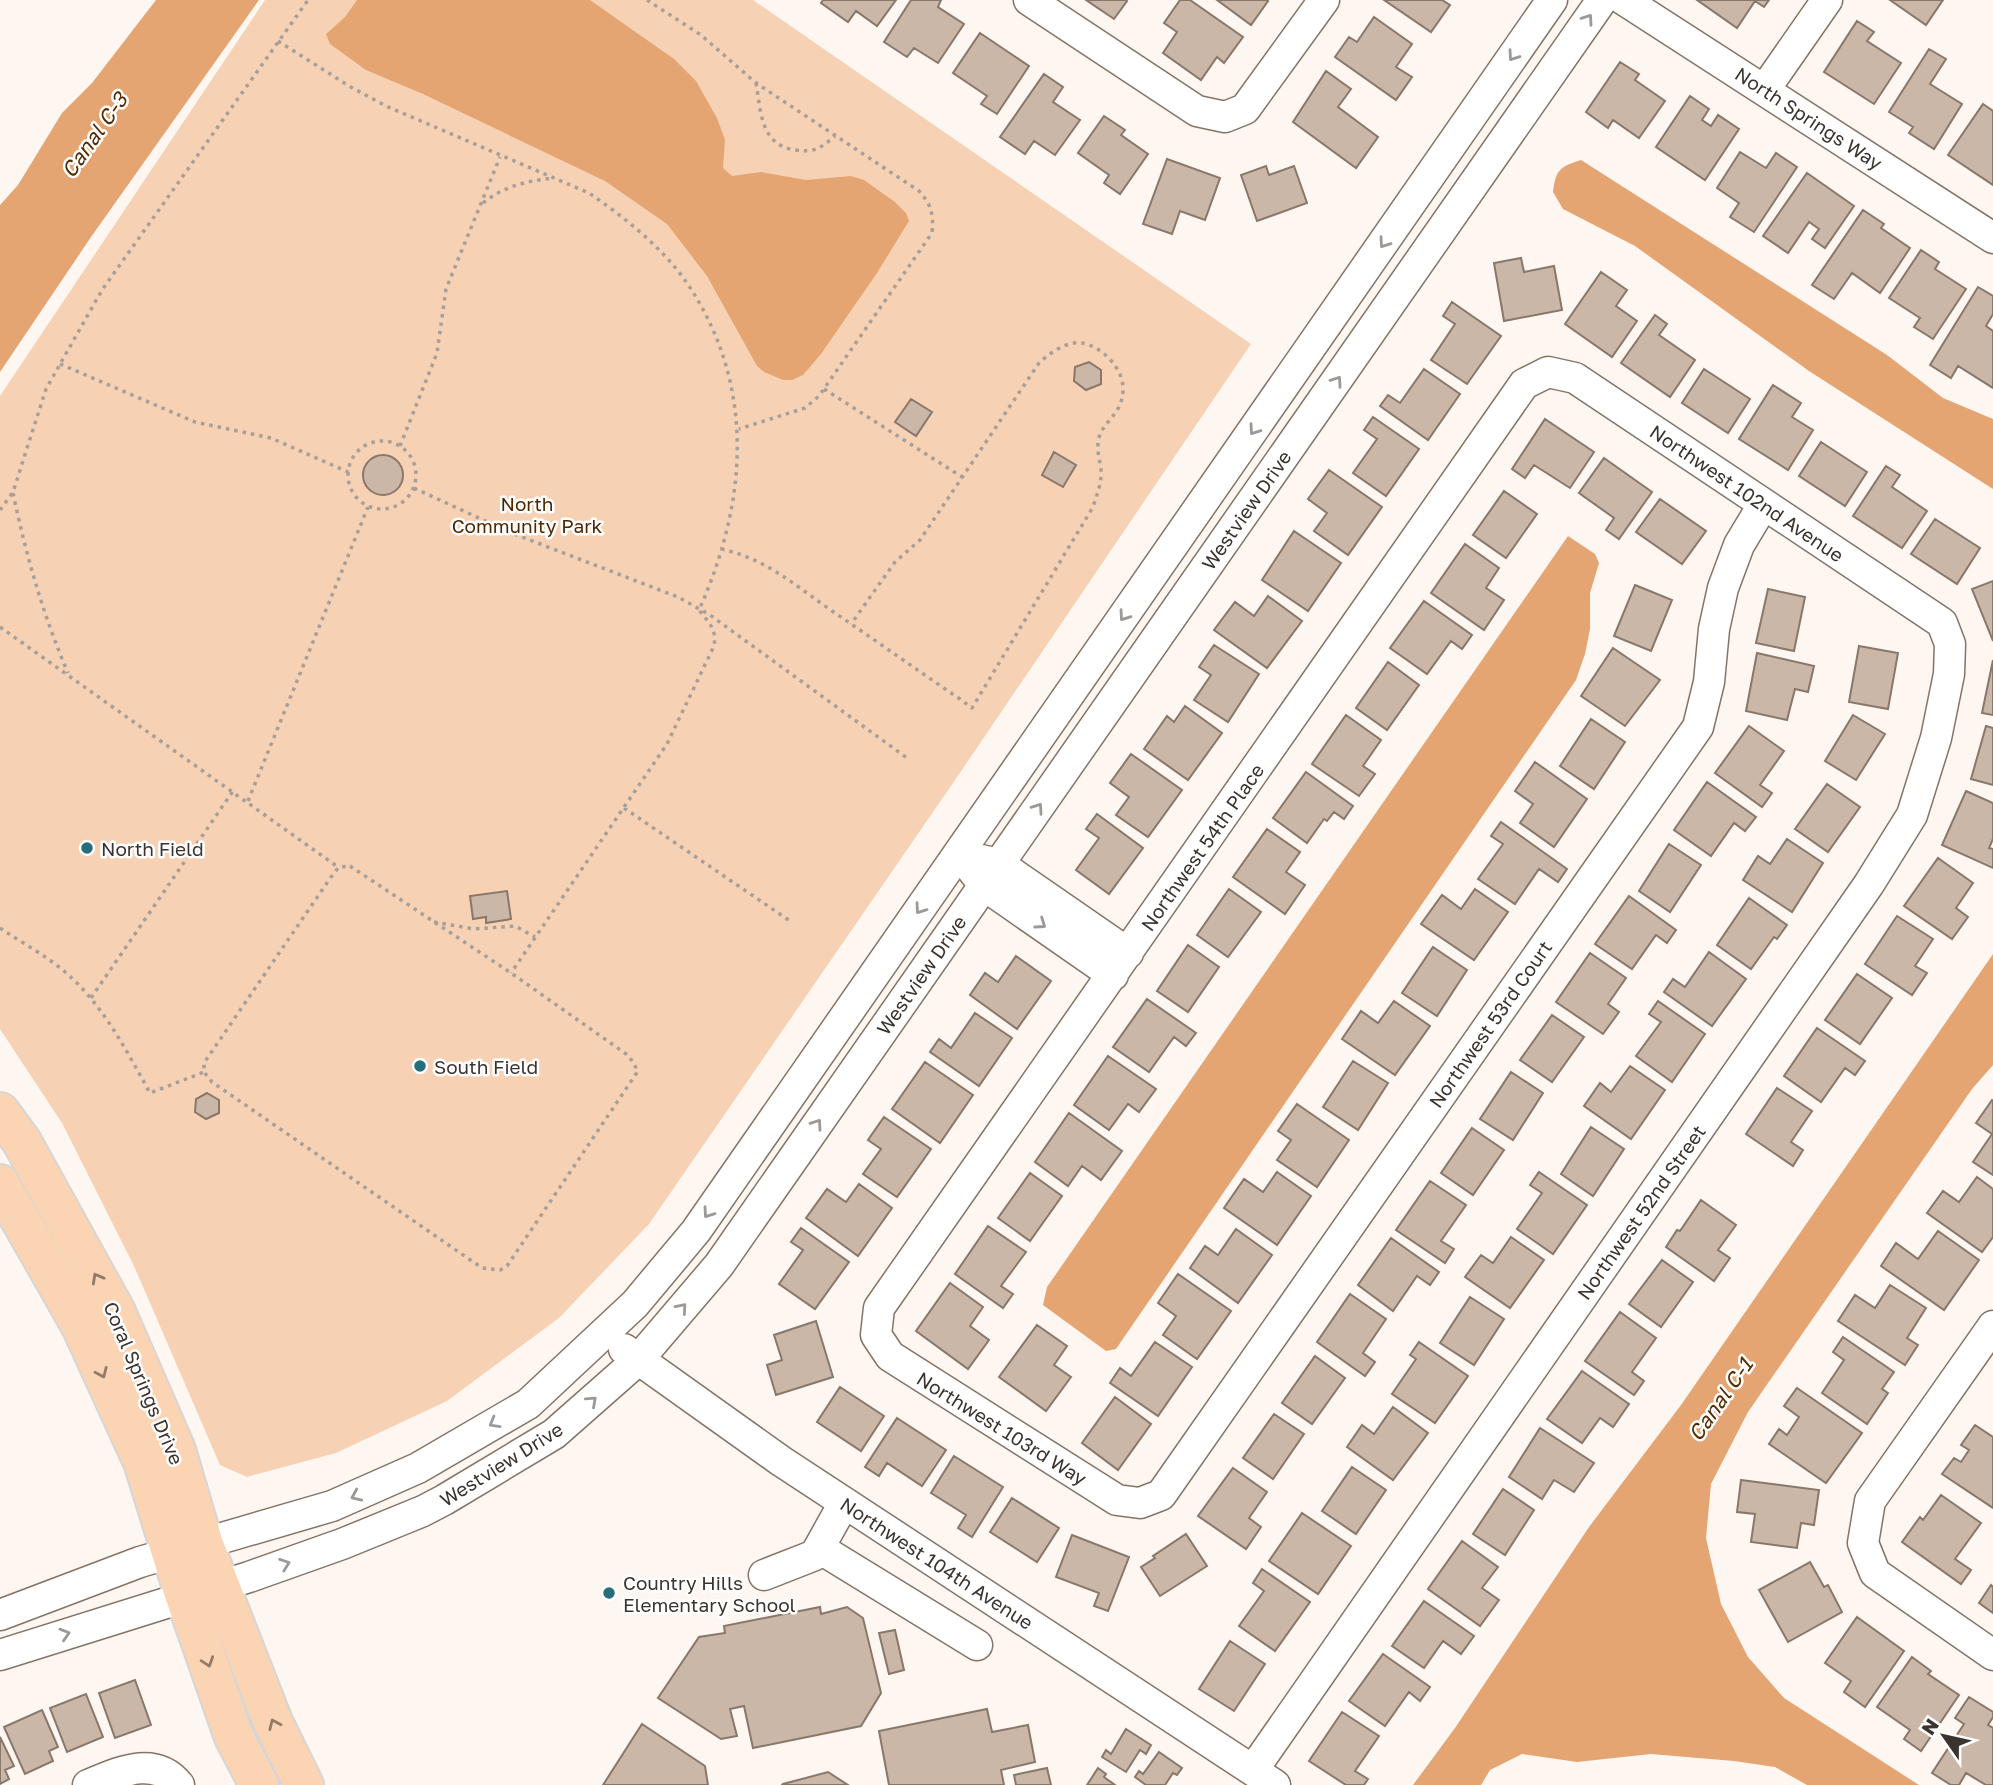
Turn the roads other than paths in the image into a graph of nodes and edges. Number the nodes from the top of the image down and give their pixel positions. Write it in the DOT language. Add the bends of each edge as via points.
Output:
graph roads {
  1 [pos="1029,0"];
  2 [pos="1324,0"];
  3 [pos="1552,0"];
  4 [pos="1602,0"];
  5 [pos="1624,0"];
  6 [pos="1826,0"];
  7 [pos="1765,89"];
  8 [pos="1993,238"];
  9 [pos="1548,372"];
  10 [pos="1763,505"];
  11 [pos="1942,623"];
  12 [pos="958,853"];
  13 [pos="992,875"];
  14 [pos="1120,964"];
  15 [pos="0,1112"];
  16 [pos="0,1184"];
  17 [pos="1993,1326"];
  18 [pos="604,1334"];
  19 [pos="876,1335"];
  20 [pos="638,1360"];
  21 [pos="844,1503"];
  22 [pos="1140,1503"];
  23 [pos="819,1548"];
  24 [pos="188,1549"];
  25 [pos="764,1575"];
  26 [pos="203,1592"];
  27 [pos="0,1615"];
  28 [pos="977,1645"];
  29 [pos="0,1655"];
  30 [pos="1993,1656"];
  31 [pos="1264,1778"];
  32 [pos="88,1785"];
  33 [pos="178,1785"];
  34 [pos="259,1785"];
  35 [pos="304,1785"];
  1 -- 2 [label="street" via="1198,111 1225,117 1245,109"];
  3 -- 12 [label="street, Westview Drive, one-way"];
  13 -- 4 [label="street, Westview Drive, one-way"];
  5 -- 7 [label="street, North Springs Way"];
  6 -- 7 [label="street"];
  7 -- 8 [label="street, North Springs Way"];
  9 -- 10 [label="street, Northwest 102nd Avenue" via="1575,378"];
  9 -- 14 [label="street, Northwest 54th Place" via="1524,384"];
  10 -- 11 [label="street, Northwest 102nd Avenue"];
  10 -- 22 [label="street, Northwest 53rd Court" via="1739,545 1723,588 1710,682 1698,727 1161,1495"];
  11 -- 31 [label="street, Northwest 52nd Street" via="1950,644 1948,674 1936,738 1912,815"];
  12 -- 13 [label="street"];
  12 -- 18 [label="street, Westview Drive, one-way" via="696,1231"];
  13 -- 14 [label="street"];
  20 -- 13 [label="street, Westview Drive, one-way" via="719,1265"];
  14 -- 19 [label="street, Northwest 54th Place" via="879,1308"];
  24 -- 15 [label="main road, Coral Springs Drive, one-way" via="176,1450 116,1312 22,1142"];
  16 -- 24 [label="main road, Coral Springs Drive, one-way" via="81,1326"];
  17 -- 30 [label="street" via="1870,1501 1863,1543 1875,1573"];
  18 -- 20 [label="street, Northwest 104th Avenue"];
  18 -- 24 [label="street, Westview Drive, one-way" via="528,1404 418,1468 332,1506"];
  19 -- 22 [label="street, Northwest 103rd Way" via="901,1364 1117,1500"];
  20 -- 21 [label="street, Northwest 104th Avenue"];
  26 -- 20 [label="street, Westview Drive, one-way" via="342,1544 444,1500 554,1434"];
  21 -- 23 [label="street"];
  21 -- 31 [label="street, Northwest 104th Avenue"];
  23 -- 25 [label="street" via="815,1555"];
  23 -- 28 [label="street"];
  24 -- 26 [label="main road, Coral Springs Drive"];
  24 -- 27 [label="street, Westview Drive" via="140,1562"];
  29 -- 26 [label="street, Westview Drive, one-way"];
  26 -- 34 [label="main road, Coral Springs Drive, one-way" via="234,1737"];
  35 -- 26 [label="main road, Coral Springs Drive, one-way"];
  32 -- 33 [label="street" via="145,1767 170,1776"];
}
